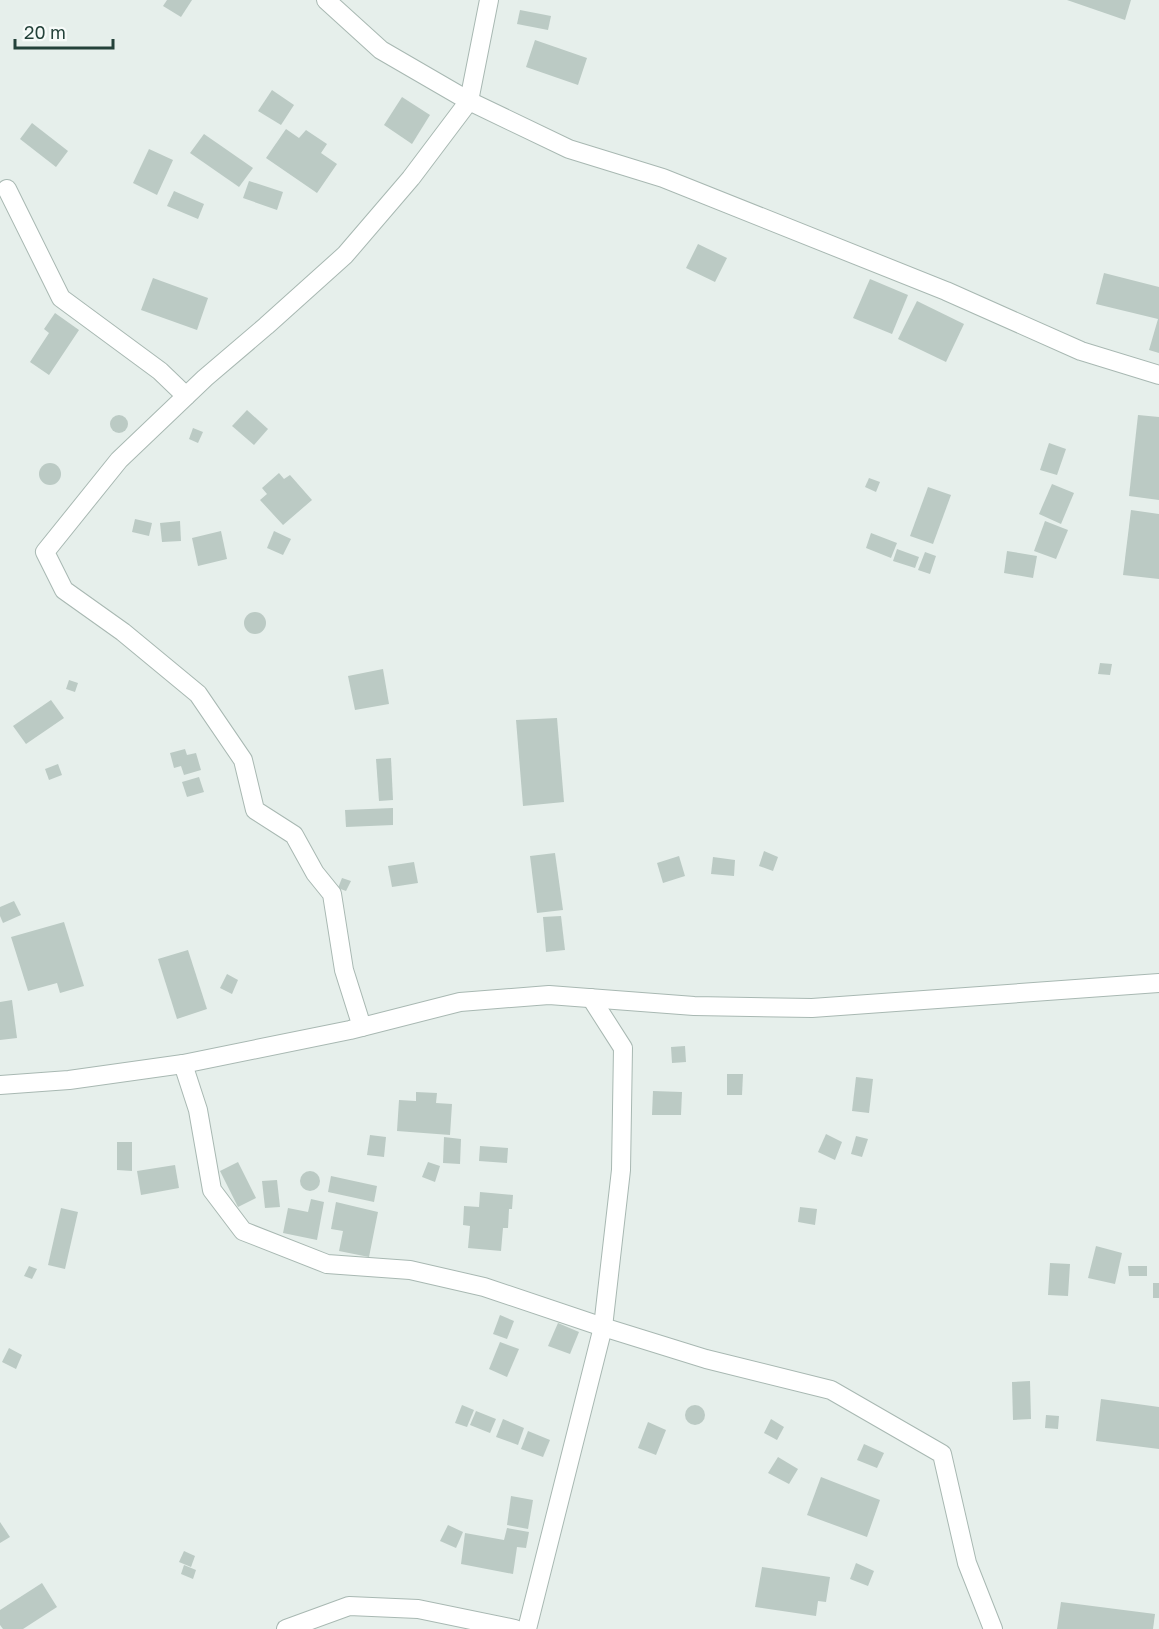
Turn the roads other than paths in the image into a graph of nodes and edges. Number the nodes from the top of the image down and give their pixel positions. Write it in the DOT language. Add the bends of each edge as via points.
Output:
graph roads {
  1 [pos="326,0"];
  2 [pos="489,0"];
  3 [pos="469,101"];
  4 [pos="7,189"];
  5 [pos="1159,375"];
  6 [pos="186,396"];
  7 [pos="1159,983"];
  8 [pos="591,998"];
  9 [pos="362,1028"];
  10 [pos="183,1064"];
  11 [pos="0,1085"];
  12 [pos="603,1327"];
  13 [pos="286,1629"];
  14 [pos="515,1629"];
  15 [pos="527,1629"];
  16 [pos="993,1629"];
  1 -- 3 [label="street" via="381,50"];
  2 -- 3 [label="street"];
  3 -- 5 [label="street" via="569,149 663,178 946,291 1081,351"];
  3 -- 6 [label="street" via="411,178 345,255"];
  4 -- 6 [label="street" via="62,298 160,371"];
  6 -- 9 [label="street" via="120,460 45,552 64,590 198,693 243,760 255,810 294,836 332,894 344,970"];
  7 -- 8 [label="street" via="812,1008 694,1006"];
  8 -- 9 [label="street" via="549,995 460,1002"];
  8 -- 12 [label="street" via="622,1048 621,1170"];
  9 -- 10 [label="street"];
  10 -- 11 [label="street"];
  10 -- 12 [label="street" via="198,1110 212,1190 243,1231 327,1264 410,1270 484,1287"];
  12 -- 15 [label="street"];
  12 -- 16 [label="street" via="706,1359 831,1390 942,1454 967,1563"];
  13 -- 14 [label="street" via="349,1606 418,1609"];
}
